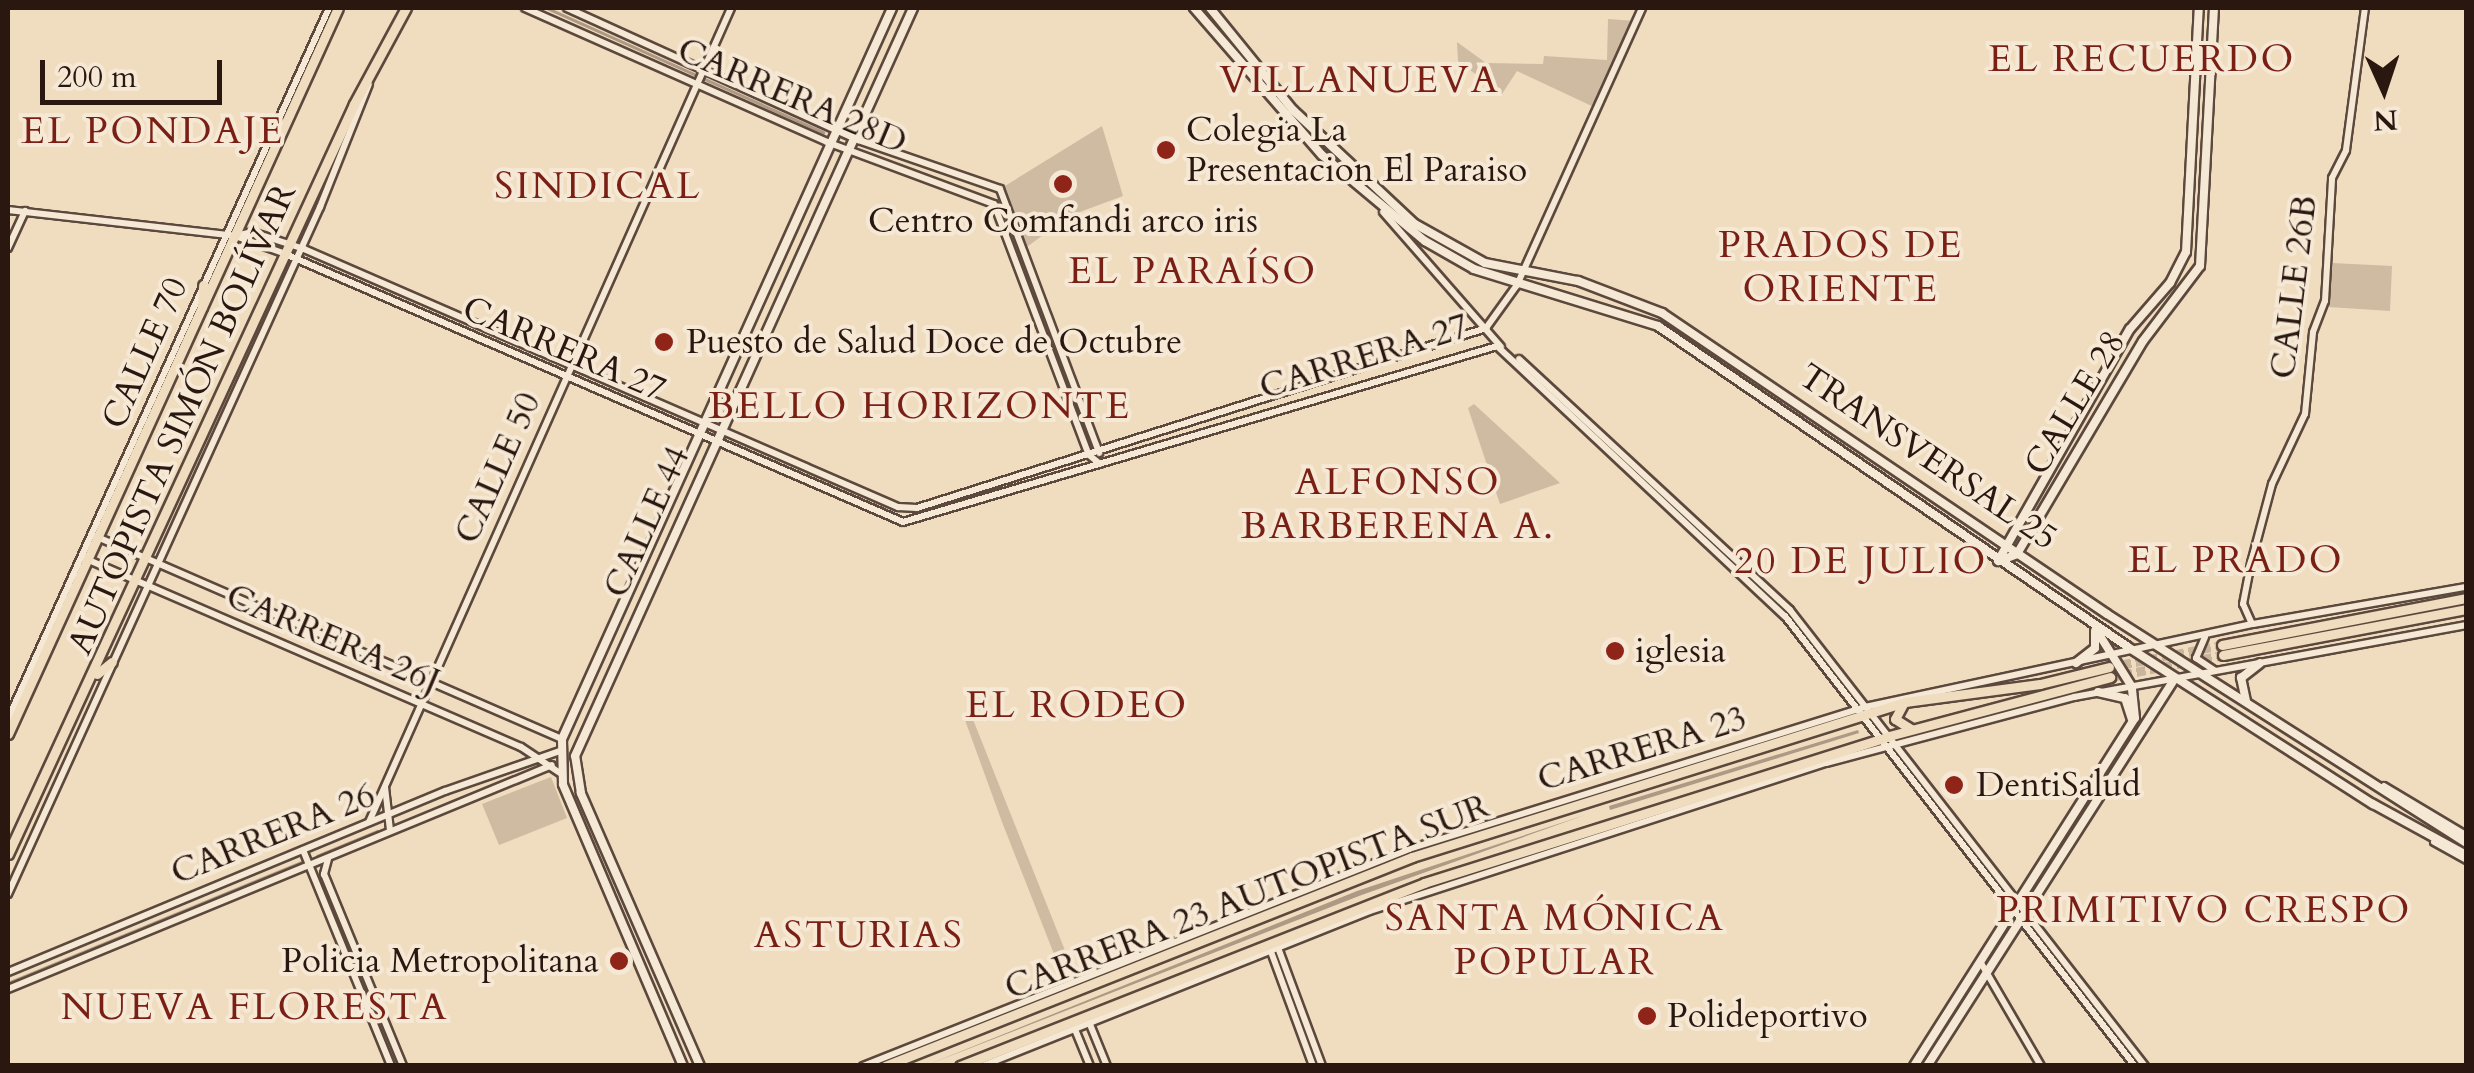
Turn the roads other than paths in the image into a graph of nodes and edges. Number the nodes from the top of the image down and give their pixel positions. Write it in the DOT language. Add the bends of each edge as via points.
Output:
graph roads {
  1 [pos="329,8"];
  2 [pos="338,8"];
  3 [pos="406,8"];
  4 [pos="525,8"];
  5 [pos="567,8"];
  6 [pos="732,8"];
  7 [pos="892,8"];
  8 [pos="913,8"];
  9 [pos="1194,8"];
  10 [pos="1210,8"];
  11 [pos="1642,8"];
  12 [pos="2199,8"];
  13 [pos="2214,8"];
  14 [pos="2365,8"];
  15 [pos="702,70"];
  16 [pos="696,82"];
  17 [pos="302,85"];
  18 [pos="290,92"];
  19 [pos="836,130"];
  20 [pos="854,138"];
  21 [pos="831,143"];
  22 [pos="848,150"];
  23 [pos="2190,176"];
  24 [pos="2206,177"];
  25 [pos="1388,209"];
  26 [pos="8,210"];
  27 [pos="26,211"];
  28 [pos="230,236"];
  29 [pos="296,246"];
  30 [pos="8,248"];
  31 [pos="291,258"];
  32 [pos="1524,269"];
  33 [pos="221,270"];
  34 [pos="203,284"];
  35 [pos="1517,284"];
  36 [pos="275,303"];
  37 [pos="202,313"];
  38 [pos="260,313"];
  39 [pos="253,327"];
  40 [pos="1486,328"];
  41 [pos="256,347"];
  42 [pos="1502,348"];
  43 [pos="570,364"];
  44 [pos="565,377"];
  45 [pos="162,392"];
  46 [pos="705,422"];
  47 [pos="719,429"];
  48 [pos="699,435"];
  49 [pos="713,441"];
  50 [pos="1099,451"];
  51 [pos="1089,454"];
  52 [pos="1100,464"];
  53 [pos="97,537"];
  54 [pos="2008,542"];
  55 [pos="2019,550"];
  56 [pos="87,559"];
  57 [pos="153,561"];
  58 [pos="1998,561"];
  59 [pos="144,583"];
  60 [pos="631,586"];
  61 [pos="2466,587"];
  62 [pos="646,592"];
  63 [pos="2466,598"];
  64 [pos="2466,609"];
  65 [pos="2085,618"];
  66 [pos="118,624"];
  67 [pos="2253,624"];
  68 [pos="2356,624"];
  69 [pos="2466,625"];
  70 [pos="2093,626"];
  71 [pos="2215,632"];
  72 [pos="119,645"];
  73 [pos="2157,646"];
  74 [pos="2222,650"];
  75 [pos="2134,651"];
  76 [pos="2118,655"];
  77 [pos="112,662"];
  78 [pos="2076,663"];
  79 [pos="2260,663"];
  80 [pos="2224,670"];
  81 [pos="2204,674"];
  82 [pos="95,676"];
  83 [pos="2178,680"];
  84 [pos="430,682"];
  85 [pos="2132,687"];
  86 [pos="2098,692"];
  87 [pos="1905,702"];
  88 [pos="420,703"];
  89 [pos="2248,704"];
  90 [pos="1863,712"];
  91 [pos="9,725"];
  92 [pos="2128,728"];
  93 [pos="1912,729"];
  94 [pos="562,739"];
  95 [pos="1888,741"];
  96 [pos="560,751"];
  97 [pos="537,756"];
  98 [pos="552,765"];
  99 [pos="560,773"];
  100 [pos="386,786"];
  101 [pos="2384,786"];
  102 [pos="2373,804"];
  103 [pos="386,815"];
  104 [pos="369,822"];
  105 [pos="597,828"];
  106 [pos="390,830"];
  107 [pos="584,834"];
  108 [pos="2466,839"];
  109 [pos="303,850"];
  110 [pos="8,854"];
  111 [pos="330,856"];
  112 [pos="2466,858"];
  113 [pos="309,864"];
  114 [pos="8,894"];
  115 [pos="2018,906"];
  116 [pos="2027,917"];
  117 [pos="1274,944"];
  118 [pos="1981,963"];
  119 [pos="8,972"];
  120 [pos="1988,974"];
  121 [pos="8,989"];
  122 [pos="1089,1022"];
  123 [pos="1074,1028"];
  124 [pos="699,1063"];
  125 [pos="391,1066"];
  126 [pos="403,1066"];
  127 [pos="684,1066"];
  128 [pos="863,1066"];
  129 [pos="885,1066"];
  130 [pos="960,1066"];
  131 [pos="982,1066"];
  132 [pos="1090,1066"];
  133 [pos="1107,1066"];
  134 [pos="1312,1066"];
  135 [pos="1322,1066"];
  136 [pos="1914,1066"];
  137 [pos="1927,1066"];
  138 [pos="2041,1066"];
  139 [pos="2135,1066"];
  140 [pos="2145,1066"];
  1 -- 18 [label="street, CALLE 70"];
  2 -- 17 [label="main road, AUTOPISTA SIMÓN BOLÍVAR"];
  3 -- 29 [label="main road, AUTOPISTA SIMÓN BOLÍVAR"];
  4 -- 16 [label="street, CARRERA 28D"];
  5 -- 15 [label="street, CARRERA 28D"];
  6 -- 15 [label="street, CALLE 50"];
  7 -- 19 [label="main road, CALLE 44"];
  8 -- 20 [label="main road, CALLE 44"];
  9 -- 25 [label="main road" via="1272,102"];
  10 -- 25 [label="main road"];
  11 -- 32 [label="street"];
  12 -- 23 [label="main road"];
  13 -- 24 [label="main road"];
  14 -- 67 [label="street, CALLE 26B" via="2346,150 2332,178 2325,301 2312,332 2305,414 2272,484 2244,596"];
  15 -- 16 [label="street, CALLE 50"];
  15 -- 19 [label="street, CARRERA 28D"];
  16 -- 21 [label="street, CARRERA 28D"];
  16 -- 43 [label="street, CALLE 50"];
  17 -- 18 [label="main road"];
  17 -- 28 [label="main road, AUTOPISTA SIMÓN BOLÍVAR"];
  18 -- 28 [label="street, CALLE 70"];
  19 -- 20 [label="street, CARRERA 28D"];
  19 -- 21 [label="main road, CALLE 44"];
  20 -- 22 [label="main road, CALLE 44"];
  20 -- 50 [label="street, CARRERA 28D" via="1000,189"];
  21 -- 22 [label="street, CARRERA 28D"];
  21 -- 46 [label="main road, CALLE 44"];
  22 -- 47 [label="main road, CALLE 44"];
  22 -- 51 [label="street, CARRERA 28D" via="987,200"];
  23 -- 24 [label="main road"];
  23 -- 54 [label="main road, CALLE 28" via="2186,252 2170,283 2135,320"];
  24 -- 55 [label="main road, CALLE 28" via="2200,266 2143,340"];
  25 -- 32 [label="main road, TRANSVERSAL 25" via="1470,256"];
  25 -- 35 [label="main road, TRANSVERSAL 25" via="1458,261"];
  25 -- 40 [label="street"];
  26 -- 27 [label="street, CARRERA 27"];
  27 -- 28 [label="street, CARRERA 27"];
  27 -- 30 [label="street"];
  28 -- 29 [label="street, CARRERA 27" via="252,232"];
  28 -- 31 [label="street, CARRERA 27"];
  28 -- 33 [label="main road, AUTOPISTA SIMÓN BOLÍVAR"];
  28 -- 34 [label="street, CALLE 70"];
  29 -- 31 [label="main road, AUTOPISTA SIMÓN BOLÍVAR"];
  29 -- 43 [label="street, CARRERA 27"];
  31 -- 36 [label="street"];
  31 -- 38 [label="main road, AUTOPISTA SIMÓN BOLÍVAR"];
  31 -- 44 [label="street, CARRERA 27"];
  32 -- 35 [label="street"];
  32 -- 54 [label="main road, TRANSVERSAL 25" via="1624,295 1662,313"];
  33 -- 34 [label="main road"];
  33 -- 37 [label="main road, AUTOPISTA SIMÓN BOLÍVAR"];
  34 -- 37 [label="main road"];
  34 -- 45 [label="street, CALLE 70"];
  35 -- 40 [label="street"];
  35 -- 58 [label="main road, TRANSVERSAL 25" via="1658,326"];
  36 -- 38 [label="main road"];
  36 -- 41 [label="street"];
  37 -- 45 [label="main road, AUTOPISTA SIMÓN BOLÍVAR"];
  38 -- 39 [label="main road, AUTOPISTA SIMÓN BOLÍVAR"];
  39 -- 41 [label="main road"];
  39 -- 57 [label="main road, AUTOPISTA SIMÓN BOLÍVAR"];
  40 -- 42 [label="street"];
  40 -- 50 [label="street, CARRERA 27"];
  41 -- 57 [label="street"];
  42 -- 52 [label="street, CARRERA 27" via="1483,345"];
  42 -- 90 [label="street" via="1605,451 1750,579"];
  43 -- 44 [label="street, CALLE 50"];
  43 -- 46 [label="street, CARRERA 27"];
  44 -- 48 [label="street, CARRERA 27"];
  44 -- 84 [label="street, CALLE 50"];
  45 -- 53 [label="main road, AUTOPISTA SIMÓN BOLÍVAR"];
  46 -- 47 [label="street, CARRERA 27"];
  46 -- 48 [label="main road, CALLE 44"];
  47 -- 49 [label="main road, CALLE 44"];
  47 -- 51 [label="street, CARRERA 27" via="910,509"];
  48 -- 49 [label="street, CARRERA 27"];
  48 -- 60 [label="main road, CALLE 44"];
  49 -- 52 [label="street, CARRERA 27" via="907,522"];
  49 -- 62 [label="main road, CALLE 44"];
  50 -- 51 [label="street, CARRERA 27"];
  50 -- 52 [label="street"];
  51 -- 52 [label="street"];
  53 -- 56 [label="main road, AUTOPISTA SIMÓN BOLÍVAR"];
  53 -- 57 [label="street, CARRERA 26J"];
  54 -- 55 [label="main road, TRANSVERSAL 25"];
  54 -- 58 [label="main road, CALLE 28"];
  55 -- 58 [label="main road"];
  55 -- 73 [label="main road, TRANSVERSAL 25"];
  56 -- 59 [label="street, CARRERA 26J"];
  56 -- 91 [label="main road, AUTOPISTA SIMÓN BOLÍVAR"];
  57 -- 59 [label="main road, AUTOPISTA SIMÓN BOLÍVAR"];
  57 -- 84 [label="street, CARRERA 26J"];
  58 -- 65 [label="main road, TRANSVERSAL 25"];
  59 -- 66 [label="main road, AUTOPISTA SIMÓN BOLÍVAR"];
  59 -- 72 [label="street"];
  59 -- 88 [label="street, CARRERA 26J"];
  60 -- 62 [label="main road"];
  60 -- 94 [label="main road, CALLE 44"];
  61 -- 67 [label="street, CARRERA 23"];
  62 -- 105 [label="main road, CALLE 44" via="575,756 577,780"];
  63 -- 68 [label="main road"];
  64 -- 68 [label="main road"];
  65 -- 70 [label="main road, TRANSVERSAL 25"];
  65 -- 75 [label="main road, TRANSVERSAL 25"];
  66 -- 72 [label="main road"];
  66 -- 82 [label="main road, AUTOPISTA SIMÓN BOLÍVAR"];
  67 -- 71 [label="street, CARRERA 23"];
  68 -- 74 [label="main road"];
  69 -- 79 [label="street"];
  70 -- 76 [label="main road, TRANSVERSAL 25"];
  70 -- 78 [label="main road" via="2096,646"];
  71 -- 73 [label="street, CARRERA 23"];
  71 -- 80 [label="street" via="2200,641 2196,656 2206,669"];
  72 -- 77 [label="street"];
  73 -- 75 [label="street, CARRERA 23"];
  73 -- 81 [label="main road, TRANSVERSAL 25"];
  75 -- 76 [label="street, CARRERA 23"];
  75 -- 83 [label="main road, TRANSVERSAL 25"];
  76 -- 78 [label="street, CARRERA 23"];
  76 -- 85 [label="main road, TRANSVERSAL 25"];
  77 -- 82 [label="main road"];
  77 -- 114 [label="street"];
  78 -- 90 [label="street, CARRERA 23"];
  79 -- 80 [label="street"];
  79 -- 89 [label="main road" via="2240,681"];
  80 -- 81 [label="street"];
  81 -- 83 [label="street"];
  81 -- 89 [label="main road, TRANSVERSAL 25"];
  82 -- 110 [label="main road, AUTOPISTA SIMÓN BOLÍVAR"];
  83 -- 85 [label="street"];
  83 -- 102 [label="main road, TRANSVERSAL 25"];
  83 -- 116 [label="main road"];
  84 -- 88 [label="street, CALLE 50"];
  84 -- 94 [label="street, CARRERA 26J"];
  85 -- 86 [label="street"];
  85 -- 92 [label="main road" via="2137,708"];
  86 -- 92 [label="main road" via="2128,702"];
  86 -- 95 [label="street"];
  87 -- 90 [label="main road, CARRERA 23"];
  87 -- 93 [label="main road" via="1894,719"];
  87 -- 93 [label="main road, CARRERA 23" via="2109,672"];
  88 -- 97 [label="street, CARRERA 26J"];
  88 -- 100 [label="street, CALLE 50"];
  89 -- 101 [label="main road, TRANSVERSAL 25"];
  90 -- 95 [label="street"];
  90 -- 128 [label="street, CARRERA 23" via="1376,860"];
  90 -- 129 [label="main road, CARRERA 23 AUTOPISTA SUR" via="1412,858"];
  92 -- 115 [label="main road"];
  93 -- 95 [label="main road, CARRERA 23"];
  94 -- 96 [label="main road, CALLE 44"];
  95 -- 115 [label="street"];
  95 -- 117 [label="main road, CARRERA 23 AUTOPISTA SUR" via="1368,907"];
  96 -- 97 [label="street, CARRERA 26"];
  96 -- 99 [label="main road, CALLE 44"];
  97 -- 98 [label="street, CARRERA 26J"];
  97 -- 103 [label="street, CARRERA 26"];
  98 -- 99 [label="street, CARRERA 26J"];
  98 -- 106 [label="street, CARRERA 26"];
  99 -- 107 [label="main road, CALLE 44"];
  100 -- 103 [label="street, CALLE 50"];
  100 -- 104 [label="street, CALLE 50"];
  101 -- 108 [label="street"];
  101 -- 108 [label="main road, TRANSVERSAL 25"];
  102 -- 112 [label="street"];
  102 -- 112 [label="main road, TRANSVERSAL 25"];
  103 -- 104 [label="street, CARRERA 26"];
  103 -- 106 [label="street, CALLE 50"];
  104 -- 109 [label="street, CARRERA 26"];
  105 -- 107 [label="main road"];
  105 -- 124 [label="main road, CALLE 44"];
  106 -- 111 [label="street, CARRERA 26"];
  107 -- 127 [label="main road, CALLE 44"];
  109 -- 113 [label="street"];
  109 -- 119 [label="street, CARRERA 26"];
  111 -- 113 [label="street, CARRERA 26"];
  111 -- 126 [label="street" via="324,874"];
  113 -- 121 [label="street, CARRERA 26"];
  113 -- 125 [label="street"];
  115 -- 116 [label="street"];
  115 -- 118 [label="main road"];
  116 -- 120 [label="main road"];
  116 -- 139 [label="street"];
  116 -- 140 [label="street"];
  117 -- 122 [label="street"];
  117 -- 130 [label="main road, CARRERA 23 AUTOPISTA SUR"];
  117 -- 134 [label="street"];
  117 -- 135 [label="street"];
  118 -- 120 [label="street"];
  118 -- 136 [label="main road"];
  120 -- 137 [label="main road"];
  120 -- 138 [label="street"];
  122 -- 123 [label="street"];
  122 -- 133 [label="street"];
  123 -- 131 [label="street"];
  123 -- 132 [label="street"];
  124 -- 127 [label="main road"];
}
